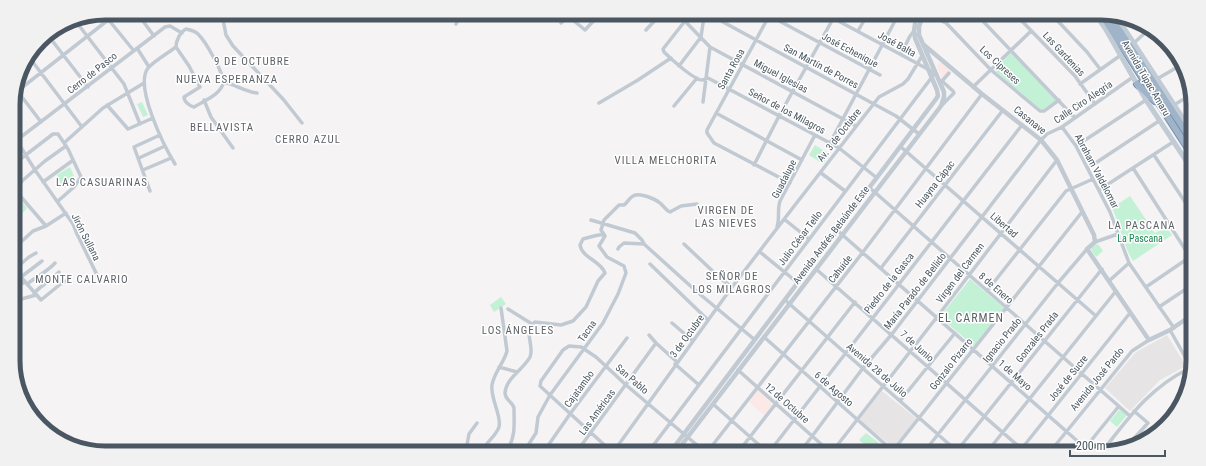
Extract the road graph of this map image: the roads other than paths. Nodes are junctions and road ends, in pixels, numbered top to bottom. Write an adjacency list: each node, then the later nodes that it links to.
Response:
1 (108, 20): 40 (street); 51 (street)
2 (142, 20): 39 (street)
3 (223, 20): 118 (street)
4 (459, 20): 30 (street)
5 (565, 20): 31 (street)
6 (574, 20): 7 (street)
7 (594, 20)
8 (655, 20): 33 (street)
9 (703, 20): 41 (street)
10 (719, 20): 43 (street, San Martín de Porres)
11 (768, 20): 43 (street, Santa Rosa)
12 (778, 20): 44 (street, José Echenique)
13 (831, 20): 44 (street)
14 (838, 20): 34 (street, José Balta)
15 (864, 20): 34 (street)
16 (895, 20): 48 (street)
17 (916, 20): 35 (street, Avenida Andrés Belaúnde Este)
18 (921, 20): 47 (street, Avenida Andrés Belaúnde Este)
19 (940, 20): 28 (street, Los Cipreses)
20 (948, 20): 28 (street)
21 (982, 20): 52 (street)
22 (1021, 20): 36 (street, Las Gardenias)
23 (1057, 20): 67 (street)
24 (1099, 20): 55 (main road, Avenida Túpac Amaru)
25 (1106, 20): 106 (highway, Avenida Túpac Amaru)
26 (685, 21): 41 (street, Miguel Iglesias); 57 (street)
27 (1113, 21): 124 (highway, Avenida Túpac Amaru)
28 (946, 23): 69 (street, Los Cipreses)
29 (1119, 23): 45 (main road, Avenida Túpac Amaru)
30 (456, 24)
31 (561, 24)
32 (78, 25): 40 (street)
33 (646, 30)
34 (858, 31): 48 (street, José Balta)
35 (914, 31): 46 (street, Avenida Andrés Belaúnde Este); 53 (street)
36 (1032, 31): 52 (street); 81 (street, Las Gardenias)
37 (182, 33): 39 (street, Cerro de Pasco); 49 (street); 78 (street)
38 (1145, 33): 45 (street)
39 (154, 36): 51 (street, Cerro de Pasco)
40 (87, 37): 54 (street); 65 (street)
41 (701, 37): 50 (street, Miguel Iglesias); 61 (street)
42 (51, 39): 54 (street)
43 (756, 41): 60 (street, Santa Rosa); 63 (street, San Martín de Porres)
44 (820, 42): 63 (street); 66 (street, José Echenique)
45 (1134, 43): 77 (main road, Avenida Túpac Amaru)
46 (917, 44): 47 (street); 56 (street, Avenida Andrés Belaúnde Este)
47 (923, 44): 73 (street, Avenida Andrés Belaúnde Este); 85 (street, Casanave)
48 (882, 45): 53 (street, José Balta); 66 (street)
49 (176, 47): 62 (street); 94 (street)
50 (710, 47): 60 (street, Miguel Iglesias); 76 (street)
51 (135, 50): 62 (street); 65 (street, Cerro de Pasco)
52 (1011, 51): 69 (street); 95 (street)
53 (901, 54): 59 (street, José Balta)
54 (64, 55): 70 (street); 84 (street)
55 (1121, 55): 67 (street); 74 (main road, Avenida Túpac Amaru)
56 (922, 56): 59 (street, Av. 3 de Octubre); 68 (street, Avenida Andrés Belaúnde Este)
57 (670, 58): 61 (street); 98 (street)
58 (32, 61): 70 (street)
59 (916, 64): 68 (street, José Balta); 100 (street, Av. 3 de Octubre)
60 (743, 65): 86 (street, Santa Rosa); 88 (street, Miguel Iglesias)
61 (679, 66): 75 (street)
62 (149, 67): 80 (street)
63 (806, 67): 88 (street); 90 (street, San Martín de Porres)
64 (1177, 67): 77 (street)
65 (113, 68): 84 (street, Cerro de Pasco); 87 (street)
66 (869, 69): 72 (street, José Echenique); 90 (street)
67 (1100, 69): 81 (street)
68 (929, 70): 73 (street, Avenida Andrés Belaúnde Este)
69 (991, 70): 85 (street); 95 (street, Los Cipreses)
70 (41, 73): 83 (street); 99 (street)
71 (949, 73): 79 (street)
72 (880, 75)
73 (933, 75): 79 (street, Avenida Andrés Belaúnde Este); 113 (street, Julio César Tello); 123 (street, Avenida Andrés Belaúnde Este)
74 (1133, 77): 82 (main road, Avenida Túpac Amaru); 101 (street, Calle Ciro Alegría)
75 (698, 78): 76 (street, Señor de los Milagros); 104 (street)
76 (706, 79): 86 (street, Señor de los Milagros); 97 (street)
77 (1158, 79): 103 (main road, Avenida Túpac Amaru)
78 (223, 80): 89 (street); 94 (street)
79 (941, 82): 105 (street, Avenida Andrés Belaúnde Este); 105 (street)
80 (144, 83): 87 (street); 110 (street)
81 (1080, 84): 101 (street, Las Gardenias)
82 (1137, 84): 96 (main road, Avenida Túpac Amaru); 106 (highway)
83 (22, 86)
84 (88, 86): 99 (street, Cerro de Pasco)
85 (973, 87): 91 (street, Casanave)
86 (730, 89): 108 (street, Santa Rosa); 109 (street, Señor de los Milagros)
87 (128, 91): 102 (street); 117 (street)
88 (793, 92): 109 (street); 112 (street, Miguel Iglesias)
89 (257, 93)
90 (856, 94): 100 (street, San Martín de Porres); 112 (street)
91 (982, 94): 107 (street, Casanave); 154 (street, Cahuide)
92 (21, 97): 115 (street)
93 (1185, 98): 103 (street)
94 (204, 100): 139 (street)
95 (1059, 100): 111 (street)
96 (1146, 100): 114 (main road, Avenida Túpac Amaru); 136 (street)
97 (703, 102)
98 (599, 103)
99 (66, 104): 115 (street, Cerro de Pasco); 121 (street)
100 (874, 104): 113 (street, San Martín de Porres); 120 (street, Av. 3 de Octubre)
101 (1095, 104): 111 (street, Calle Ciro Alegría)
102 (107, 105): 117 (street); 121 (street)
103 (1174, 105): 116 (main road, Avenida Túpac Amaru)
104 (674, 106)
105 (941, 106): 126 (street, Avenida Andrés Belaúnde Este)
106 (1162, 108): 134 (highway, Avenida Túpac Amaru)
107 (1003, 110): 119 (street, Casanave); 165 (street, Huayna Cápac)
108 (716, 113): 129 (street); 152 (street, Santa Rosa)
109 (779, 116): 127 (street, Señor de los Milagros); 129 (street)
110 (153, 118): 117 (street); 125 (street)
111 (1075, 118): 122 (street, Calle Ciro Alegría)
112 (843, 119): 120 (street, Miguel Iglesias); 132 (street)
113 (899, 119): 123 (street, San Martín de Porres); 153 (street, Julio César Tello)
114 (1159, 121): 131 (main road, Avenida Túpac Amaru); 155 (street)
115 (41, 122): 128 (street, Cerro de Pasco)
116 (1186, 123)
117 (140, 124)
118 (302, 124)
119 (1022, 125): 130 (street, Casanave); 173 (street, Piedro de la Gasca)
120 (856, 126): 140 (street, Av. 3 de Octubre)
121 (82, 127): 133 (street)
122 (1062, 127): 130 (street, Calle Ciro Alegría); 136 (street, Abraham Valdelomar)
123 (914, 130): 126 (street, San Martín de Porres); 137 (street, Avenida Andrés Belaúnde Este)
124 (1186, 132)
125 (159, 133): 135 (street); 144 (street)
126 (919, 134): 141 (street, Avenida Andrés Belaúnde Este)
127 (815, 135): 132 (street, Señor de los Milagros); 147 (street, Guadalupe)
128 (20, 139)
129 (767, 140): 147 (street); 152 (street)
130 (1041, 140): 148 (street, Casanave); 180 (street, María Parado de Bellido)
131 (1173, 142): 143 (street); 150 (main road, Avenida Túpac Amaru)
132 (830, 143): 140 (street, Señor de los Milagros)
133 (65, 144): 142 (street); 149 (street); 157 (street)
134 (1186, 145)
135 (165, 146): 144 (street); 145 (street)
136 (1076, 146): 155 (street, Abraham Valdelomar)
137 (901, 147): 141 (street, Libertad); 160 (street, Avenida Andrés Belaúnde Este)
138 (20, 148): 142 (street, Jirón Sullana)
139 (234, 148)
140 (839, 148): 153 (street, Señor de los Milagros); 159 (street, Av. 3 de Octubre)
141 (906, 151): 154 (street, Libertad); 171 (street, Avenida Andrés Belaúnde Este)
142 (25, 155): 146 (street); 157 (street, Jirón Sullana)
143 (1154, 155): 156 (street); 176 (street)
144 (139, 158): 158 (street)
145 (171, 158): 151 (street); 158 (street)
146 (20, 159)
147 (802, 160): 163 (street, Guadalupe)
148 (1057, 160): 167 (street, Casanave); 188 (street, Virgen del Carmen)
149 (72, 161): 162 (street); 174 (street)
150 (1186, 161)
151 (175, 164)
152 (754, 165): 163 (street)
153 (863, 167): 160 (street, Señor de los Milagros); 170 (street, Julio César Tello)
154 (926, 168): 165 (street, Libertad); 177 (street, Cahuide)
155 (1088, 168): 161 (street, Abraham Valdelomar)
156 (1133, 168): 168 (street); 201 (street)
157 (34, 170): 162 (street, Jirón Sullana); 164 (street)
158 (144, 170): 169 (street)
159 (821, 172): 170 (street); 181 (street, Av. 3 de Octubre)
160 (877, 178): 166 (street, Avenida Andrés Belaúnde Este)
161 (1093, 179): 167 (street); 168 (street, Abraham Valdelomar)
162 (43, 182): 174 (street, Jirón Sullana)
163 (790, 183): 187 (street, Guadalupe)
164 (20, 184)
165 (945, 185): 173 (street, Libertad); 185 (street, Huayna Cápac)
166 (870, 188): 171 (street, 8 de Enero); 186 (street, Avenida Andrés Belaúnde Este)
167 (1070, 188): 178 (street, Casanave); 200 (street)
168 (1099, 190): 190 (street, Abraham Valdelomar)
169 (150, 191)
170 (845, 191): 192 (street, Julio César Tello)
171 (875, 192): 177 (street, 8 de Enero); 191 (street, Avenida Andrés Belaúnde Este)
172 (20, 196): 184 (street)
173 (962, 201): 180 (street, Libertad); 194 (street, Piedro de la Gasca)
174 (58, 202): 179 (street, Jirón Sullana)
175 (697, 204): 183 (street)
176 (1186, 205)
177 (895, 210): 185 (street, 8 de Enero); 203 (street, Cahuide)
178 (1082, 212): 195 (street, Casanave); 212 (street, Gonzalo Pizarro)
179 (66, 213): 184 (street); 221 (street, Jirón Sullana)
180 (982, 217): 188 (street, Libertad); 205 (street, María Parado de Bellido)
181 (784, 219): 187 (street, Av. 3 de Octubre); 192 (street)
182 (591, 220): 183 (street)
183 (602, 224): 189 (street, Tacna); 196 (street)
184 (46, 226): 193 (street)
185 (914, 226): 194 (street, 8 de Enero); 213 (street, Huayna Cápac)
186 (838, 231): 191 (street, 1 de Mayo); 224 (street, Avenida Andrés Belaúnde Este)
187 (775, 232): 202 (street, 3 de Octubre)
188 (1000, 233): 200 (street, Libertad); 218 (street, Virgen del Carmen)
189 (604, 234): 254 (street); 269 (street, Tacna)
190 (1118, 234): 195 (street, Ignacio Prado); 209 (street, Abraham Valdelomar)
191 (842, 235): 203 (street, 1 de Mayo); 215 (street, Avenida Andrés Belaúnde Este)
192 (809, 239): 217 (street, Julio César Tello)
193 (20, 241)
194 (931, 242): 205 (street, 8 de Enero); 226 (street, Piedro de la Gasca)
195 (1095, 242): 199 (street, Ignacio Prado)
196 (644, 244): 198 (street); 243 (street)
197 (684, 244): 229 (street)
198 (618, 249)
199 (1087, 249): 214 (street); 225 (street, Ignacio Prado)
200 (1020, 250): 212 (street, Libertad); 232 (street)
201 (1186, 251)
202 (760, 252): 217 (street); 229 (street, 3 de Octubre)
203 (863, 252): 213 (street, 1 de Mayo); 228 (street, Cahuide)
204 (36, 253): 210 (street)
205 (950, 259): 218 (street, 8 de Enero); 238 (street, María Parado de Bellido)
206 (1186, 260): 230 (street)
207 (42, 261): 219 (street)
208 (55, 263): 223 (street)
209 (1129, 263): 222 (street); 230 (street, Abraham Valdelomar)
210 (20, 264)
211 (650, 264): 250 (street)
212 (1038, 266): 225 (street, Libertad); 244 (street, Gonzalo Pizarro)
213 (881, 268): 226 (street, 1 de Mayo)
214 (1102, 268): 222 (street); 237 (street, Gonzales Prada)
215 (816, 269): 228 (street, 7 de Junio); 240 (street, Avenida Andrés Belaúnde Este)
216 (59, 272): 234 (street)
217 (785, 272): 224 (street); 256 (street, Julio César Tello)
218 (969, 275): 232 (street, 8 de Enero); 248 (street, Virgen del Carmen)
219 (21, 277): 223 (street)
220 (67, 281): 234 (street)
221 (100, 281)
222 (1110, 281): 233 (street)
223 (26, 283): 227 (street); 234 (street)
224 (798, 283): 236 (street, Avenida Andrés Belaúnde Este)
225 (1058, 283): 237 (street, Libertad); 255 (street, Ignacio Prado)
226 (899, 284): 238 (street, 1 de Mayo); 249 (street, Piedro de la Gasca)
227 (20, 286)
228 (837, 286): 239 (street, 7 de Junio); 251 (street, Cahuide)
229 (732, 287): 243 (street, 3 de Octubre)
230 (1146, 287): 241 (street, Abraham Valdelomar)
231 (1186, 290): 241 (street)
232 (988, 291): 244 (street, 8 de Enero)
233 (1116, 291): 246 (street); 247 (street)
234 (35, 294): 235 (street)
235 (20, 298)
236 (785, 300): 240 (street, Avenida 28 de Julio); 264 (street, Avenida Andrés Belaúnde Este)
237 (1077, 300): 247 (street, Libertad); 265 (street, Gonzales Prada)
238 (918, 301): 248 (street, 1 de Mayo); 259 (street, María Parado de Bellido)
239 (855, 302): 249 (street, 7 de Junio); 262 (street)
240 (790, 304): 251 (street, Avenida 28 de Julio); 261 (street, Avenida Andrés Belaúnde Este)
241 (1159, 307): 257 (street, Abraham Valdelomar)
242 (501, 308): 279 (street)
243 (716, 308): 250 (street, 3 de Octubre); 256 (street)
244 (1006, 308): 255 (street, 8 de Enero); 270 (street, Gonzalo Pizarro)
245 (508, 309): 254 (street)
246 (1130, 313): 266 (street); 286 (street, José de Sucre)
247 (1096, 316): 274 (street)
248 (937, 317): 258 (street, 1 de Mayo); 271 (street, Virgen del Carmen)
249 (873, 318): 259 (street, 7 de Junio); 272 (street, Piedro de la Gasca)
250 (708, 320): 267 (street, 3 de Octubre)
251 (809, 320): 262 (street, Avenida 28 de Julio); 273 (street, Cahuide)
252 (1186, 320): 257 (street, Avenida José Pardo)
253 (672, 323): 267 (street)
254 (532, 324): 285 (street)
255 (1026, 324): 265 (street, 8 de Enero); 278 (street, Ignacio Prado)
256 (741, 328): 264 (street); 290 (street, Julio César Tello)
257 (1172, 329): 266 (street, Avenida José Pardo); 275 (street, Abraham Valdelomar)
258 (955, 333): 270 (street, 1 de Mayo); 280 (street)
259 (892, 334): 271 (street, 7 de Junio); 281 (street, María Parado de Bellido)
260 (649, 335): 268 (street)
261 (764, 337): 273 (street, 6 de Agosto); 282 (street, Avenida Andrés Belaúnde Este)
262 (828, 337): 272 (street, Avenida 28 de Julio); 283 (street)
263 (627, 338): 277 (street, Cajatambo)
264 (755, 340): 282 (street, Avenida Andrés Belaúnde Este)
265 (1044, 340): 274 (street, 8 de Enero); 288 (street, Gonzales Prada)
266 (1149, 340): 294 (street, Avenida José Pardo)
267 (693, 341): 276 (street, 3 de Octubre)
268 (656, 343): 276 (street); 289 (street, Las Américas)
269 (585, 348): 277 (street, San Pablo); 295 (street, Tacna); 295 (street)
270 (973, 349): 278 (street, 1 de Mayo); 287 (street, Gonzalo Pizarro)
271 (910, 351): 280 (street, 7 de Junio); 292 (street, Virgen del Carmen)
272 (846, 353): 281 (street, Avenida 28 de Julio); 291 (street, Piedro de la Gasca)
273 (783, 354): 283 (street, 6 de Agosto); 293 (street, Cahuide)
274 (1063, 357): 286 (street, 8 de Enero); 296 (street)
275 (1186, 358)
276 (676, 363): 290 (street); 299 (street, 3 de Octubre)
277 (605, 366): 289 (street, San Pablo); 305 (street, Cajatambo)
278 (992, 366): 288 (street, 1 de Mayo); 297 (street, Ignacio Prado)
279 (499, 367): 285 (street); 324 (street)
280 (928, 367): 287 (street, 7 de Junio); 298 (street)
281 (863, 368): 292 (street, Avenida 28 de Julio); 300 (street, María Parado de Bellido)
282 (736, 369): 293 (street, 12 de Octubre); 301 (street, Avenida Andrés Belaúnde Este); 319 (street, Avenida Andrés Belaúnde Este)
283 (802, 371): 291 (street, 6 de Agosto); 302 (street)
284 (1185, 371): 304 (street)
285 (517, 372): 325 (street)
286 (1082, 373): 294 (street, 8 de Enero); 307 (street, José de Sucre)
287 (947, 383): 297 (street, 7 de Junio); 309 (street, Gonzalo Pizarro)
288 (1011, 383): 296 (street, 1 de Mayo); 306 (street, Gonzales Prada)
289 (626, 385): 299 (street, San Pablo); 315 (street, Las Américas)
290 (698, 385): 313 (street, Julio César Tello)
291 (820, 386): 300 (street, 6 de Agosto); 312 (street, Piedro de la Gasca)
292 (883, 386): 298 (street, Avenida 28 de Julio); 310 (street, Virgen del Carmen)
293 (757, 387): 302 (street, 12 de Octubre); 311 (street, Cahuide)
294 (1100, 389): 303 (street, 8 de Enero); 316 (street, Avenida José Pardo)
295 (550, 396): 305 (street); 326 (street, Tacna)
296 (1030, 399): 307 (street, 1 de Mayo); 317 (street)
297 (966, 400): 306 (street, 7 de Junio); 318 (street, Ignacio Prado)
298 (900, 401): 309 (street, Avenida 28 de Julio)
299 (648, 403): 313 (street, San Pablo); 330 (street, 3 de Octubre)
300 (838, 403): 310 (street, 6 de Agosto); 320 (street, María Parado de Bellido)
301 (713, 404): 311 (street); 319 (street, Avenida Andrés Belaúnde Este)
302 (776, 404): 312 (street, 12 de Octubre); 321 (street)
303 (1119, 406): 308 (street, 8 de Enero); 352 (street)
304 (1134, 411): 308 (street); 322 (street)
305 (570, 414): 315 (street); 327 (street, Cajatambo)
306 (984, 416): 317 (street, 7 de Junio); 346 (street, Gonzales Prada)
307 (1048, 416): 316 (street, 1 de Mayo); 349 (street, José de Sucre)
308 (1130, 416): 353 (street)
309 (919, 418): 318 (street, Avenida 28 de Julio); 343 (street, Gonzalo Pizarro)
310 (857, 419): 341 (street, Virgen del Carmen); 342 (street, 6 de Agosto)
311 (731, 420): 321 (street); 335 (street, Cahuide)
312 (794, 420): 320 (street, 12 de Octubre); 338 (street, Piedro de la Gasca)
313 (671, 422): 319 (street, San Pablo); 331 (street, Julio César Tello)
314 (478, 423): 323 (street)
315 (591, 432): 328 (street, Las Américas); 329 (street)
316 (1067, 432): 350 (street, Avenida José Pardo); 351 (street, 1 de Mayo)
317 (1003, 433): 347 (street); 348 (street, 7 de Junio)
318 (938, 434): 344 (street, Ignacio Prado); 345 (street, Avenida 28 de Julio)
319 (686, 435): 332 (street, Avenida Andrés Belaúnde Este); 333 (street, Avenida Andrés Belaúnde Este); 334 (street, San Pablo)
320 (813, 436): 339 (street, María Parado de Bellido); 340 (street, 12 de Octubre)
321 (750, 437): 336 (street); 337 (street)
322 (1134, 439)
323 (467, 446)
324 (486, 446)
325 (509, 446)
326 (528, 446)
327 (548, 446)
328 (581, 446)
329 (607, 446)
330 (615, 446)
331 (653, 446)
332 (676, 446)
333 (680, 446)
334 (698, 446)
335 (712, 446)
336 (743, 446)
337 (760, 446)
338 (774, 446)
339 (805, 446)
340 (824, 446)
341 (836, 446)
342 (887, 446)
343 (897, 446)
344 (929, 446)
345 (951, 446)
346 (962, 446)
347 (992, 446)
348 (1015, 446)
349 (1024, 446)
350 (1055, 446)
351 (1083, 446)
352 (1087, 446)
353 (1107, 446)

